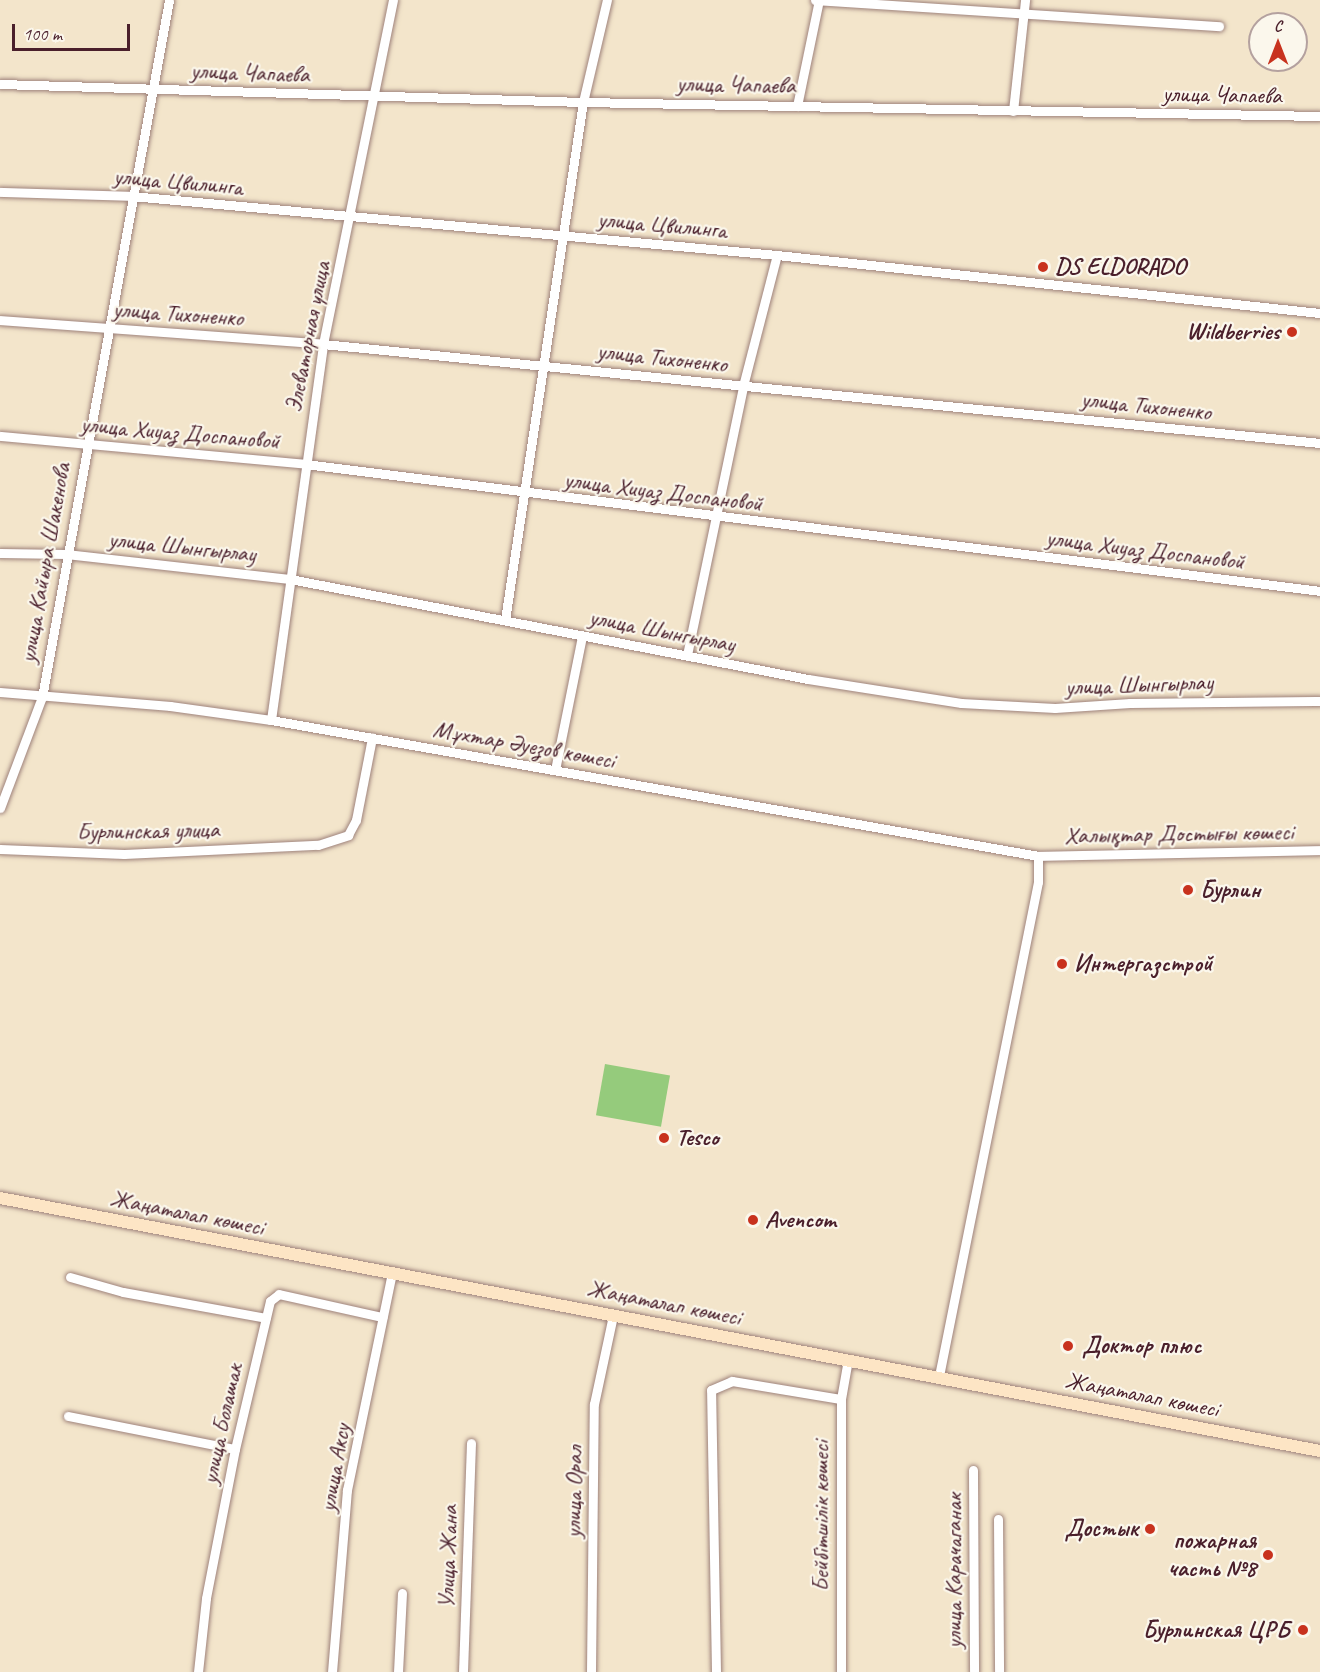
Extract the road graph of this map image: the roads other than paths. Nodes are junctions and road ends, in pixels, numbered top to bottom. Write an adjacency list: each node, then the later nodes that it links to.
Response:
1 (169, 0): 9 (street, улица Кайыра Шакенова)
2 (393, 0): 10 (street, Элеваторная улица)
3 (608, 0): 11 (street)
4 (818, 0): 6 (street); 12 (street)
5 (1025, 0): 6 (street)
6 (1023, 10): 7 (street); 13 (street)
7 (1219, 26)
8 (0, 84): 9 (street, улица Чапаева)
9 (152, 89): 10 (street, улица Чапаева); 16 (street, улица Кайыра Шакенова)
10 (376, 96): 11 (street, улица Чапаева); 17 (street, Элеваторная улица)
11 (583, 102): 12 (street, улица Чапаева); 18 (street)
12 (797, 106): 13 (street, улица Чапаева)
13 (1012, 111): 14 (street, улица Чапаева)
14 (1320, 116)
15 (0, 192): 16 (street, улица Цвилинга)
16 (131, 196): 17 (street, улица Цвилинга); 22 (street, улица Кайыра Шакенова)
17 (352, 216): 18 (street, улица Цвилинга); 23 (street, Элеваторная улица)
18 (562, 236): 19 (street, улица Цвилинга); 24 (street)
19 (777, 255): 20 (street, улица Цвилинга); 25 (street)
20 (1320, 313)
21 (0, 320): 22 (street, улица Тихоненко)
22 (106, 328): 23 (street, улица Тихоненко); 27 (street, улица Кайыра Шакенова)
23 (323, 344): 24 (street, улица Тихоненко); 29 (street, Элеваторная улица)
24 (544, 366): 25 (street, улица Тихоненко); 30 (street)
25 (743, 386): 28 (street, улица Тихоненко); 31 (street)
26 (0, 436): 27 (street, улица Хиуаз Доспановой)
27 (86, 443): 29 (street, улица Хиуаз Доспановой); 33 (street, улица Кайыра Шакенова)
28 (1320, 443)
29 (305, 464): 30 (street, улица Хиуаз Доспановой); 34 (street, Элеваторная улица)
30 (525, 494): 31 (street, улица Хиуаз Доспановой); 36 (street)
31 (717, 518): 35 (street, улица Хиуаз Доспановой); 38 (street)
32 (0, 553): 33 (street, улица Шынгырлау)
33 (66, 554): 34 (street, улица Шынгырлау); 40 (street, улица Кайыра Шакенова)
34 (290, 579): 36 (street, улица Шынгырлау); 42 (street, Элеваторная улица)
35 (1320, 591)
36 (505, 620): 37 (street, улица Шынгырлау)
37 (582, 636): 38 (street, улица Шынгырлау); 44 (street)
38 (687, 655): 41 (street, улица Шынгырлау)
39 (0, 692): 40 (street, Мұхтар Әуезов көшесі)
40 (42, 697): 42 (street, Мұхтар Әуезов көшесі); 45 (street, улица Кайыра Шакенова)
41 (1320, 701)
42 (270, 720): 43 (street, Мұхтар Әуезов көшесі)
43 (372, 738): 44 (street, Мұхтар Әуезов көшесі); 46 (street, Бурлинская улица)
44 (555, 770): 48 (street, Мұхтар Әуезов көшесі)
45 (0, 808)
46 (0, 849)
47 (1320, 850): 48 (street, Халықтар Достығы көшесі)
48 (1038, 856): 56 (street)
49 (0, 1198): 50 (main road, Жаңаталап көшесі)
50 (392, 1273): 52 (main road, Жаңаталап көшесі); 53 (street, улица Аксу)
51 (70, 1277): 54 (street)
52 (613, 1315): 55 (main road, Жаңаталап көшесі); 69 (street, улица Орал)
53 (382, 1317): 54 (street, улица Болашак); 66 (street, улица Аксу)
54 (266, 1318): 60 (street, улица Болашак)
55 (848, 1361): 56 (main road, Жаңаталап көшесі); 57 (street, Бейбітшілік көшесі)
56 (939, 1376): 61 (main road, Жаңаталап көшесі)
57 (841, 1399): 70 (street); 71 (street, Бейбітшілік көшесі)
58 (68, 1416): 60 (street)
59 (471, 1443): 68 (street, Улица Жана)
60 (235, 1449): 65 (street, улица Болашак)
61 (1320, 1451)
62 (973, 1470): 72 (street, улица Карачаганак)
63 (998, 1519): 73 (street)
64 (402, 1593): 67 (street)
65 (198, 1672)
66 (332, 1672)
67 (398, 1672)
68 (463, 1672)
69 (591, 1672)
70 (716, 1672)
71 (841, 1672)
72 (974, 1672)
73 (999, 1672)

